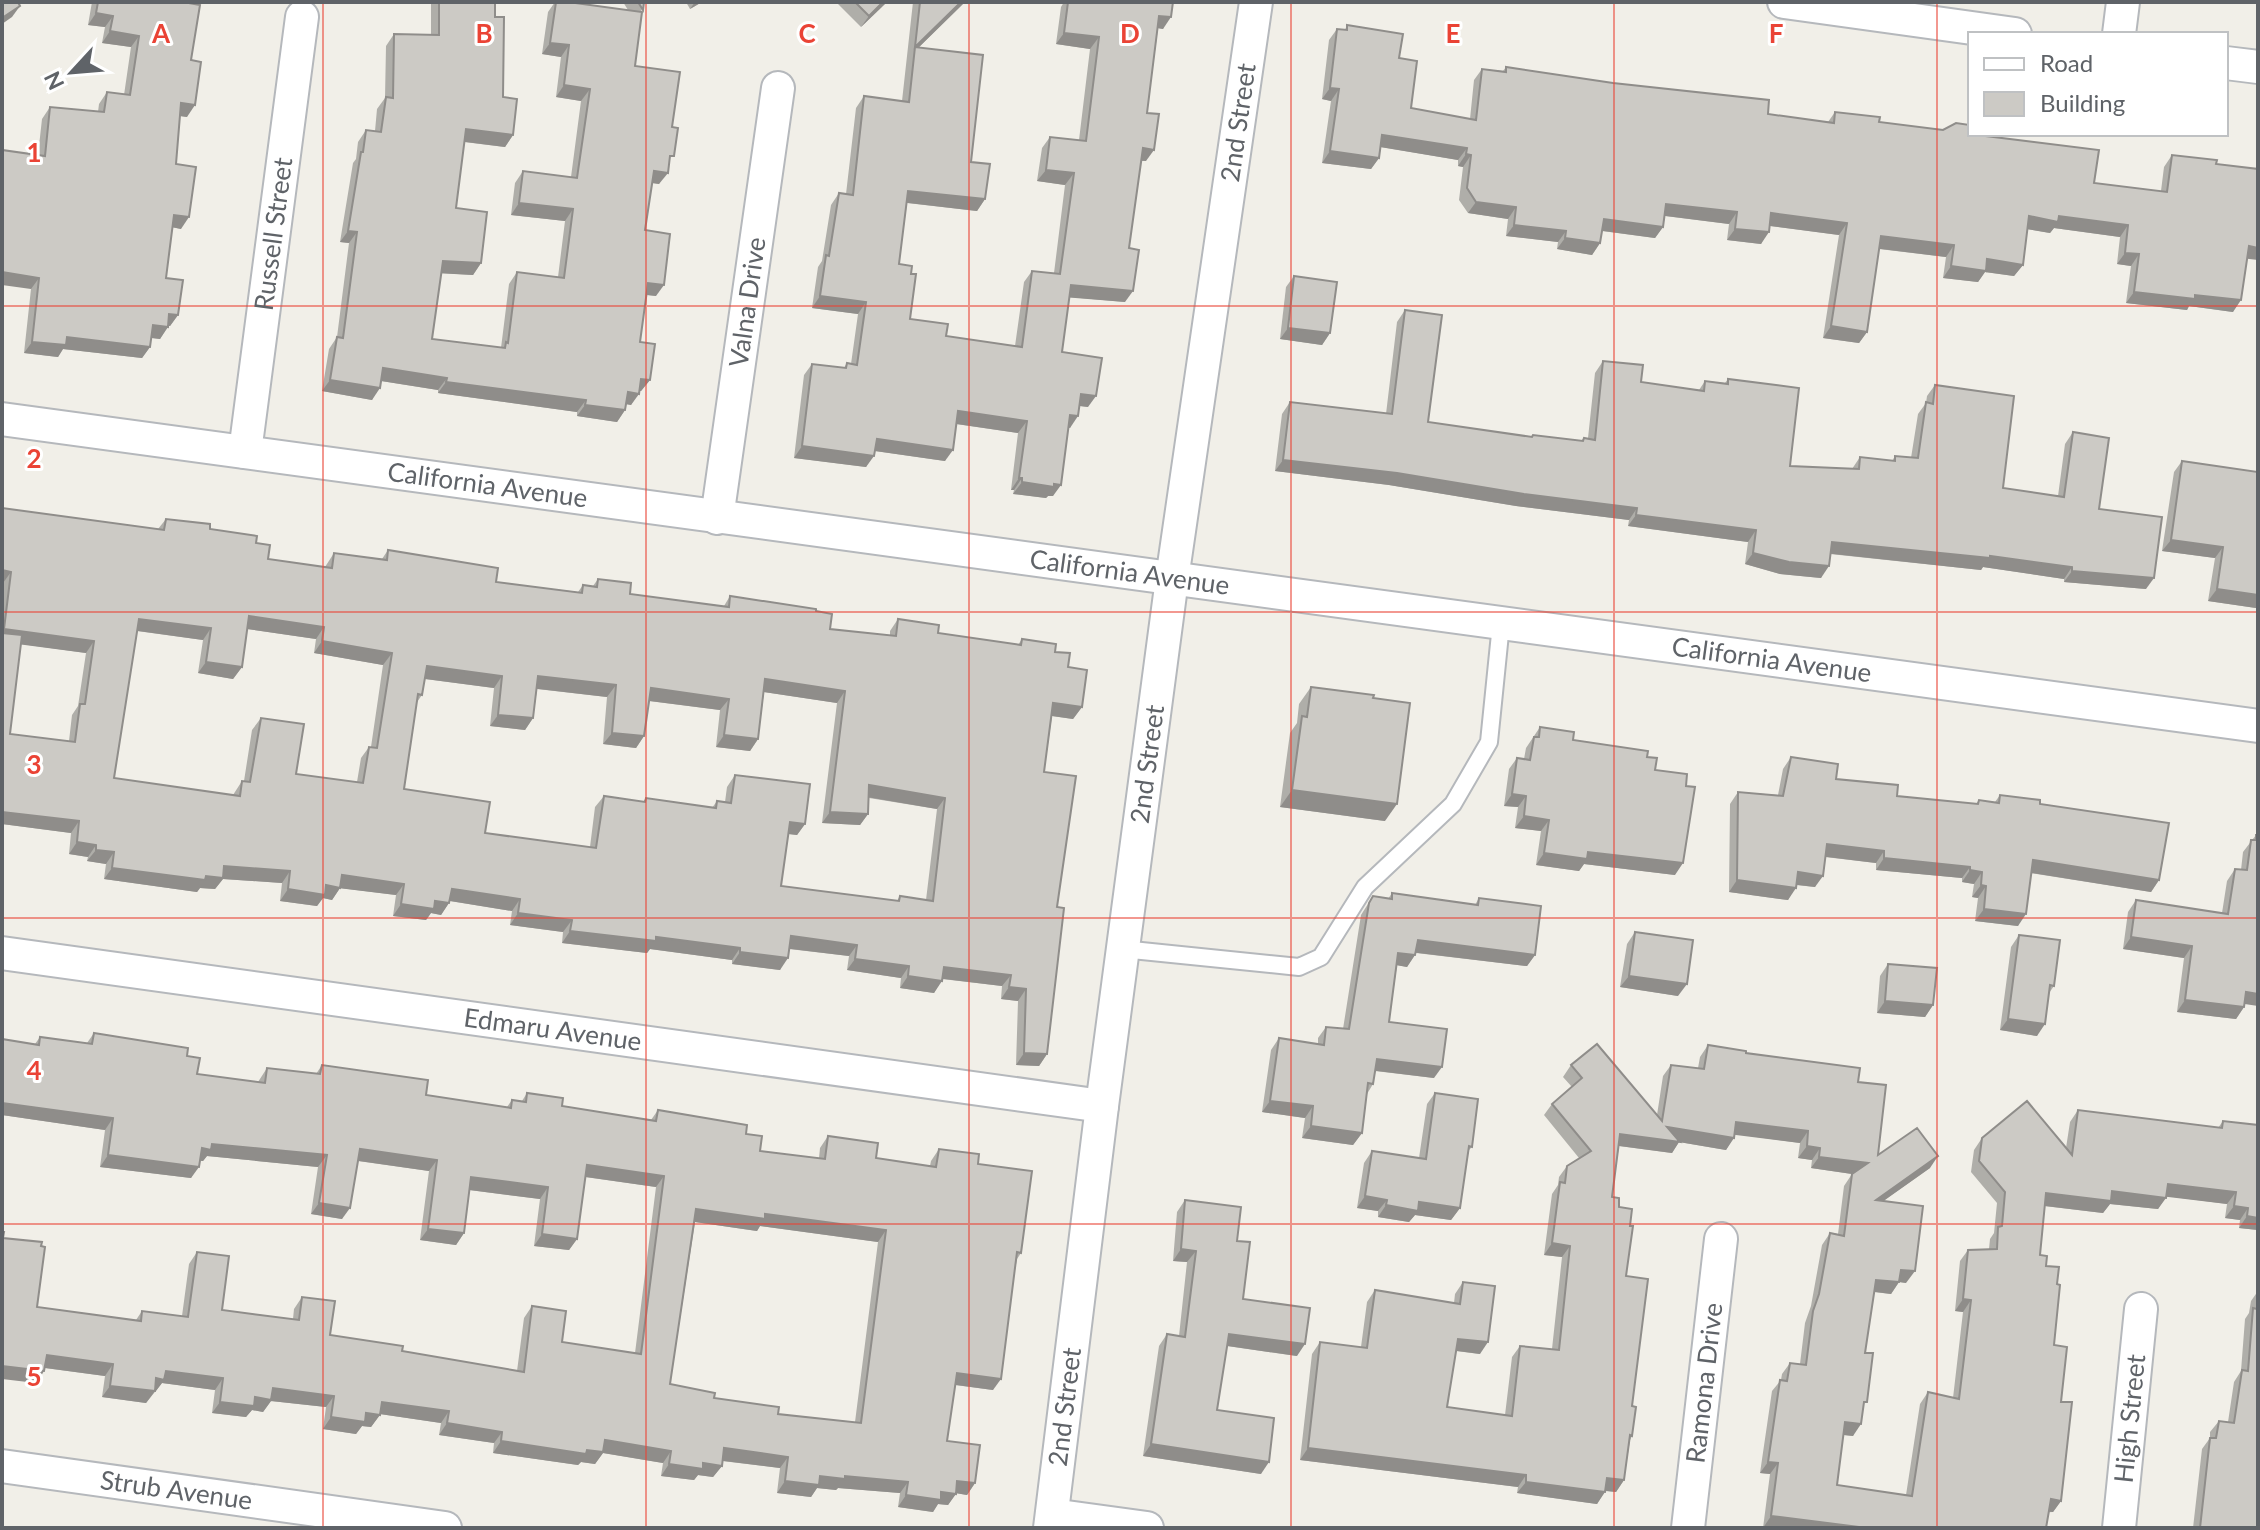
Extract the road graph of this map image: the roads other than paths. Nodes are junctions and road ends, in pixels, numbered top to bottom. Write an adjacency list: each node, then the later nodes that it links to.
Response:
1 (1256, 2): 13 (street, 2nd Street)
2 (1784, 2): 5 (street)
3 (2123, 2): 6 (street)
4 (302, 17): 11 (street, Russell Street)
5 (2001, 32)
6 (2119, 32)
7 (2228, 63): 8 (street)
8 (2258, 67)
9 (778, 88): 12 (street, Valna Drive)
10 (2, 419): 11 (street, California Avenue)
11 (245, 452): 12 (street, California Avenue)
12 (717, 518): 13 (street, California Avenue)
13 (1172, 579): 14 (street, California Avenue); 16 (street, 2nd Street)
14 (1501, 624): 15 (street, California Avenue); 16 (lane)
15 (2258, 726)
16 (1122, 949): 18 (street, 2nd Street)
17 (2, 953): 18 (street, Edmaru Avenue)
18 (1102, 1106): 22 (street, 2nd Street)
19 (1721, 1239): 25 (street, Ramona Drive)
20 (2141, 1309): 26 (street, High Street)
21 (2, 1466): 23 (street, Strub Avenue)
22 (1051, 1522): 24 (street)
23 (445, 1528)
24 (1147, 1528)
25 (1688, 1528)
26 (2119, 1528)

